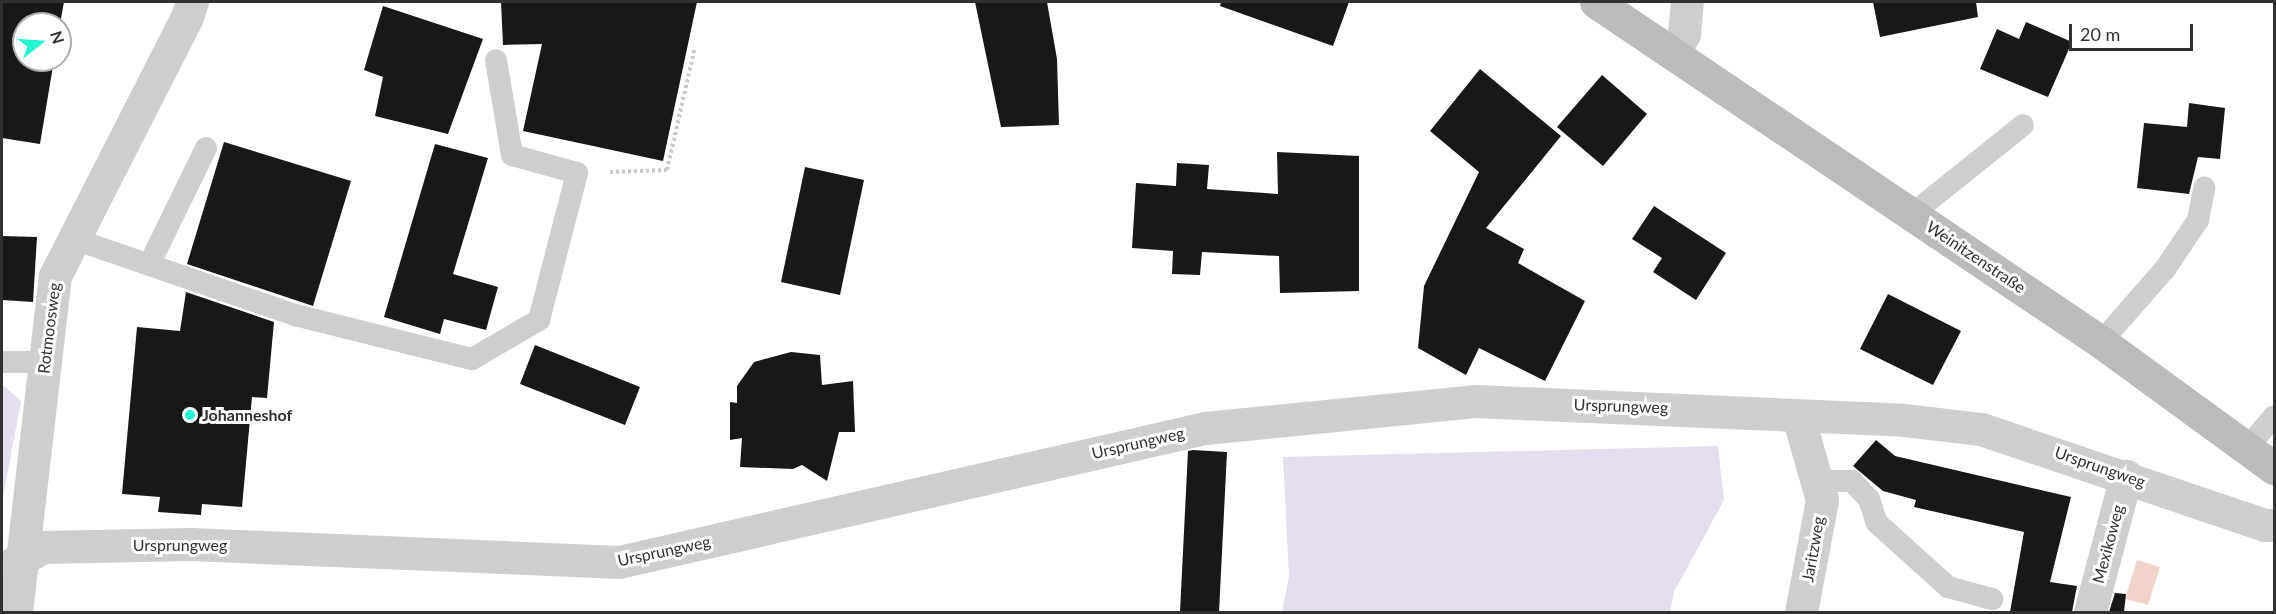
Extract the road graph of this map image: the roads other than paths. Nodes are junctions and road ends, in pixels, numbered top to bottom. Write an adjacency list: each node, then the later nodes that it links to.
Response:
1 (192, 2): 10 (street, Rotmoosweg)
2 (1596, 2): 4 (main road, Weinitzenstraße)
3 (1687, 2): 4 (street)
4 (1674, 52): 9 (main road, Weinitzenstraße)
5 (496, 60): 11 (lane)
6 (2023, 125): 9 (lane)
7 (206, 148): 11 (lane)
8 (2204, 188): 12 (lane)
9 (1912, 214): 12 (main road, Weinitzenstraße)
10 (74, 239): 11 (lane); 14 (street, Rotmoosweg)
11 (149, 265)
12 (2101, 342): 17 (main road, Weinitzenstraße)
13 (2, 362): 14 (lane)
14 (44, 362): 22 (street, Rotmoosweg)
15 (1785, 415): 19 (street, Ursprungweg); 20 (street, Jaritzweg); 22 (street, Ursprungweg)
16 (2274, 416): 17 (lane)
17 (2248, 447): 18 (main road, Weinitzenstraße)
18 (2274, 468)
19 (2126, 476): 21 (street, Ursprungweg); 26 (street, Mexikoweg)
20 (1816, 481): 23 (lane); 25 (street, Jaritzweg)
21 (2274, 525)
22 (11, 563): 24 (street, Rotmoosweg)
23 (1992, 599)
24 (16, 612)
25 (1801, 612)
26 (2090, 612)

